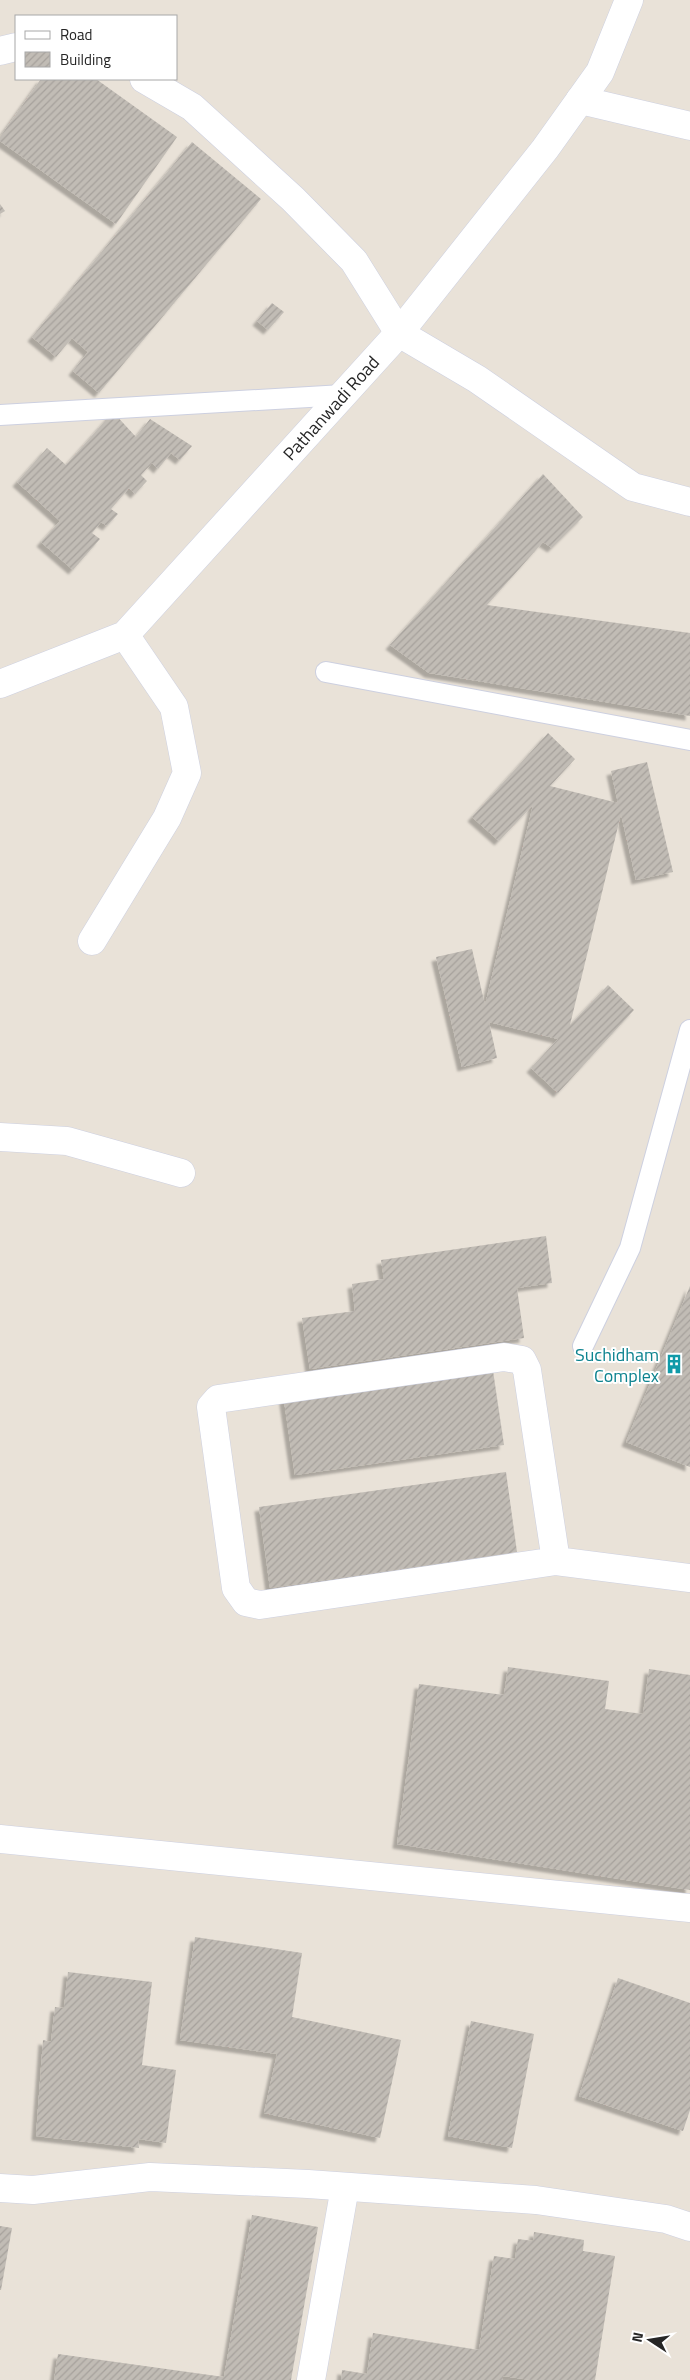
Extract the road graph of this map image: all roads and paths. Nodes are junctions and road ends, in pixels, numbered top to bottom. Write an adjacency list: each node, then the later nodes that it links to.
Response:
1 (629, 0): 5 (street, Pathanwadi Road)
2 (15, 47): 3 (street)
3 (0, 50)
4 (146, 80): 7 (street)
5 (580, 100): 6 (street); 7 (street, Pathanwadi Road)
6 (690, 126)
7 (399, 333): 8 (street, Pathanwadi Road); 10 (street)
8 (343, 395): 9 (lane); 11 (street, Pathanwadi Road)
9 (0, 415)
10 (690, 502)
11 (125, 635): 13 (street, Pathanwadi Road); 15 (street)
12 (326, 672): 14 (lane)
13 (0, 684)
14 (690, 740)
15 (92, 941)
16 (690, 1030): 19 (lane)
17 (0, 1137): 18 (street)
18 (181, 1173)
19 (583, 1346)
20 (556, 1561): 20 (street); 21 (street)
21 (690, 1578)
22 (0, 1839): 23 (street)
23 (690, 1908)
24 (345, 2187): 25 (street); 26 (street); 27 (street)
25 (0, 2188)
26 (690, 2227)
27 (310, 2380)

